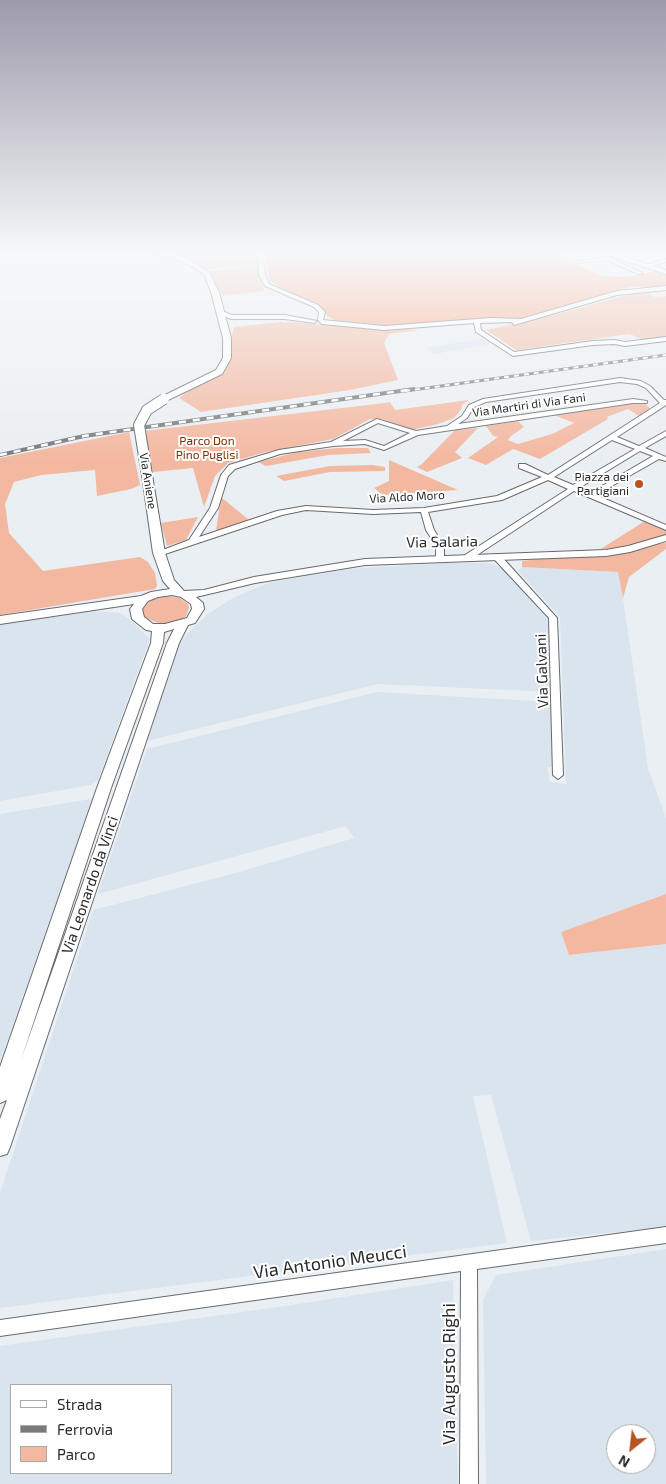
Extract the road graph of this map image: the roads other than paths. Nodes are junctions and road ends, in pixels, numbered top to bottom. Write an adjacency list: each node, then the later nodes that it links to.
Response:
1 (227, 321): 25 (main road, Via Aniene, bridge)
2 (321, 321): 4 (street)
3 (519, 321): 4 (street)
4 (480, 325): 5 (street)
5 (666, 339)
6 (663, 401): 7 (street, Via Aldo Moro); 7 (street); 8 (street)
7 (649, 406): 8 (street, Via Martiri di Via Fani); 11 (street, Via Aldo Moro)
8 (445, 428): 9 (street, Via Martiri di Via Fani)
9 (416, 433): 12 (street, Via Martiri di Via Fani); 12 (street, Via Martiri di Via Fani)
10 (666, 434): 13 (street)
11 (611, 438): 13 (street); 16 (street, Via Aldo Moro)
12 (333, 444): 19 (street, Via Martiri di Via Fani)
13 (640, 449): 14 (street); 17 (street)
14 (662, 458): 18 (street)
15 (522, 466): 16 (street)
16 (548, 477): 17 (street); 20 (street, Via Aldo Moro)
17 (574, 488): 18 (street); 27 (street)
18 (592, 496): 21 (street)
19 (214, 508): 22 (street); 24 (street)
20 (424, 510): 22 (street, Via Aldo Moro); 26 (street)
21 (666, 528)
22 (208, 537): 24 (street, Via Aldo Moro)
23 (666, 538): 28 (main road, Via Salaria)
24 (191, 543): 25 (street, Via Aldo Moro)
25 (159, 552): 29 (main road, Via Aniene)
26 (440, 558): 27 (main road, Via Salaria); 30 (main road, Via Salaria)
27 (468, 558): 28 (main road, Via Salaria)
28 (498, 558): 39 (street, Via Galvani)
29 (165, 574): 31 (main road, Via Aniene); 32 (main road)
30 (219, 590): 31 (main road, Via Salaria); 34 (main road, Via Salaria)
31 (182, 593): 32 (main road, Via Salaria); 34 (main road)
32 (150, 597): 33 (main road, Via Salaria); 35 (main road)
33 (93, 607): 35 (main road, Via Salaria); 36 (main road, Via Salaria)
34 (198, 608): 37 (main road, Via Salaria)
35 (138, 619): 38 (main road, Via Salaria)
36 (0, 620)
37 (182, 625): 38 (main road); 41 (main road, Via Leonardo da Vinci)
38 (158, 628): 40 (main road, Via Leonardo da Vinci)
39 (558, 775)
40 (0, 1094)
41 (0, 1147)
42 (666, 1235): 43 (street, Via Antonio Meucci)
43 (469, 1263): 44 (street, Via Antonio Meucci); 45 (street, Via Augusto Righi)
44 (0, 1328)
45 (470, 1484)

